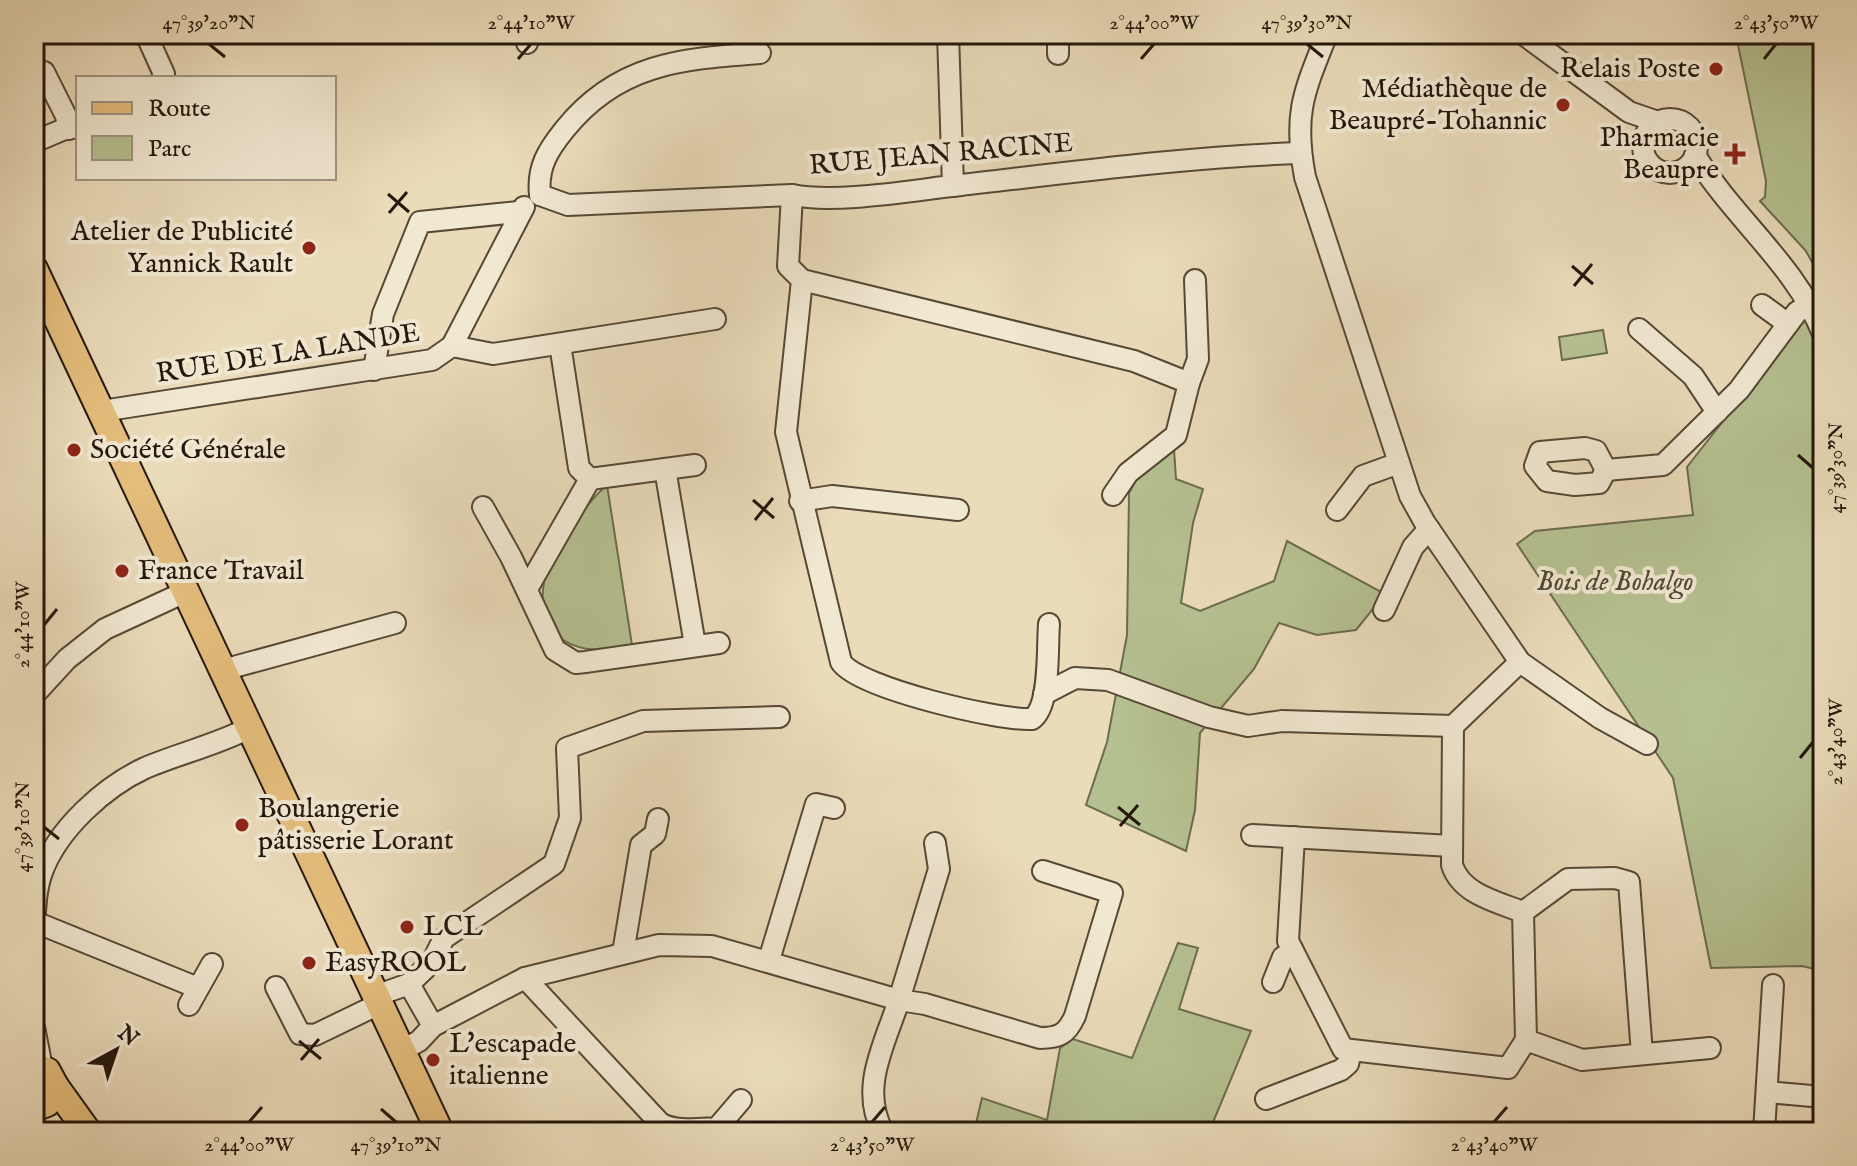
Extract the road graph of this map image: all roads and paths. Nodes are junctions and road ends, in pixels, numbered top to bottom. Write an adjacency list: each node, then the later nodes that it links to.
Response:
1 (146, 34): 7 (street)
2 (948, 34): 16 (street)
3 (1523, 34): 8 (street)
4 (1328, 36): 13 (street)
5 (760, 53): 18 (street)
6 (44, 72): 10 (street)
7 (163, 76)
8 (1629, 112): 9 (street); 11 (street)
9 (1658, 122): 11 (street); 14 (street)
10 (73, 128): 12 (street)
11 (1643, 141): 15 (street)
12 (34, 142)
13 (1300, 153): 16 (street, RUE JEAN RACINE); 36 (street)
14 (1695, 155): 15 (street); 17 (street)
15 (1681, 171): 17 (street)
16 (953, 186): 19 (street, RUE JEAN RACINE)
17 (1718, 192): 24 (street)
18 (540, 195): 19 (street, RUE JEAN RACINE); 20 (street)
19 (792, 195): 22 (street)
20 (518, 212): 31 (street); 32 (street)
21 (34, 270): 34 (main road)
22 (802, 280): 33 (street); 42 (street)
23 (1195, 280): 33 (street)
24 (1810, 304): 27 (street); 29 (street)
25 (1762, 305): 27 (street)
26 (715, 319): 30 (street, RUE DE LA LANDE)
27 (1788, 324): 35 (street)
28 (1639, 329): 35 (street)
29 (1823, 334)
30 (560, 344): 31 (street, RUE DE LA LANDE); 40 (street)
31 (452, 346): 32 (street, RUE DE LA LANDE)
32 (374, 370): 34 (street, RUE DE LA LANDE)
33 (1189, 383): 41 (street)
34 (102, 411): 48 (main road)
35 (1717, 412): 39 (street)
36 (1399, 463): 45 (street); 46 (street)
37 (695, 465): 38 (street)
38 (665, 469): 40 (street); 53 (street)
39 (1606, 470)
40 (590, 479): 47 (street)
41 (1113, 495)
42 (800, 501): 44 (street); 56 (street)
43 (483, 507): 47 (street)
44 (958, 510)
45 (1337, 510)
46 (1429, 529): 49 (street); 54 (street)
47 (527, 589): 53 (street)
48 (185, 592): 55 (main road); 57 (street)
49 (1384, 610)
50 (395, 623): 55 (street)
51 (1049, 624): 56 (street)
52 (719, 643): 53 (street)
53 (695, 645)
54 (1520, 662): 59 (street); 61 (street)
55 (223, 670): 60 (main road)
56 (1044, 694): 59 (street)
57 (34, 695)
58 (779, 717): 78 (street)
59 (1453, 726): 67 (street)
60 (249, 728): 70 (street); 81 (main road)
61 (1647, 744)
62 (834, 808): 74 (street)
63 (658, 819): 73 (street)
64 (1252, 835): 65 (street)
65 (1294, 837): 67 (street); 72 (street)
66 (935, 843): 82 (street)
67 (1452, 846): 69 (street)
68 (1043, 871): 82 (street)
69 (1523, 912): 85 (street); 89 (street)
70 (35, 922): 71 (street); 75 (street)
71 (34, 933)
72 (1293, 951): 77 (street); 88 (street)
73 (623, 953): 74 (street); 76 (street)
74 (769, 960): 82 (street)
75 (212, 964)
76 (525, 978): 83 (street); 95 (street)
77 (1273, 982)
78 (409, 984): 81 (street); 83 (street)
79 (1773, 985): 90 (street)
80 (276, 987): 81 (street)
81 (377, 1000): 87 (main road)
82 (899, 1000): 99 (street)
83 (433, 1026): 87 (street)
84 (34, 1027): 91 (street)
85 (1526, 1040): 88 (street); 89 (street)
86 (1710, 1048): 89 (street)
87 (401, 1051): 98 (main road)
88 (1351, 1052): 93 (street)
89 (1642, 1054)
90 (1767, 1092): 92 (street); 100 (street)
91 (40, 1094): 96 (main road); 97 (main road)
92 (1823, 1097)
93 (1266, 1099)
94 (741, 1100): 95 (street)
95 (723, 1130)
96 (79, 1132)
97 (88, 1132)
98 (440, 1132)
99 (883, 1132)
100 (1764, 1132)

